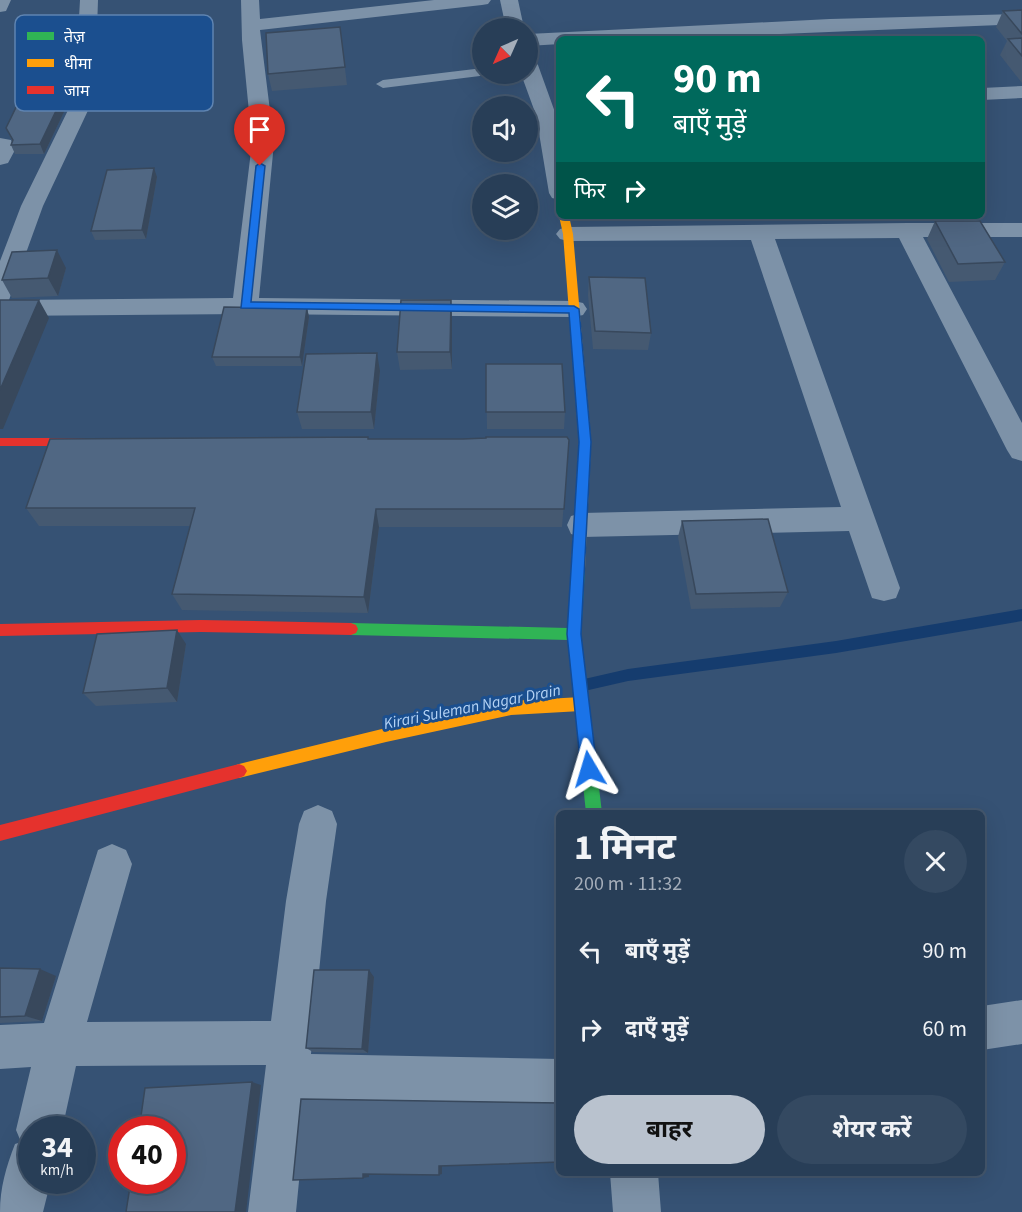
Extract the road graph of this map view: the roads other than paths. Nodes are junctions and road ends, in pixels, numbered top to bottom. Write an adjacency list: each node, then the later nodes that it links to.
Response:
1 (2, 0): 6 (street)
2 (89, 0): 7 (street)
3 (250, 0): 10 (street)
4 (482, 0): 10 (street)
5 (509, 0): 8 (street)
6 (0, 7)
7 (88, 15)
8 (513, 18)
9 (1022, 19): 11 (street)
10 (250, 26): 31 (street)
11 (609, 36)
12 (556, 39): 13 (street)
13 (538, 40)
14 (472, 73): 15 (lane)
15 (383, 84)
16 (537, 84): 20 (street)
17 (1022, 92): 18 (street)
18 (985, 94)
19 (78, 111): 30 (street)
20 (553, 115): 22 (street)
21 (0, 144): 23 (street)
22 (556, 148)
23 (0, 158)
24 (845, 223): 27 (street); 29 (street)
25 (977, 223): 27 (street); 28 (street)
26 (566, 225): 29 (street); 33 (street)
27 (907, 230): 36 (street)
28 (1022, 230)
29 (761, 234): 37 (street)
30 (0, 294)
31 (245, 306): 32 (street); 33 (street)
32 (0, 308)
33 (574, 309): 38 (street)
34 (0, 442): 35 (street)
35 (108, 442)
36 (1022, 450)
37 (860, 519): 38 (street); 39 (street)
38 (582, 525): 41 (street)
39 (884, 588)
40 (0, 630): 41 (street)
41 (574, 634): 42 (street)
42 (580, 698): 43 (street); 45 (street)
43 (594, 810)
44 (318, 824): 51 (street)
45 (0, 833)
46 (112, 864): 49 (street)
47 (1022, 1022): 48 (street)
48 (985, 1028)
49 (59, 1044): 50 (street); 51 (street); 53 (street)
50 (0, 1047)
51 (288, 1060): 52 (street); 57 (street)
52 (556, 1081)
53 (42, 1116)
54 (634, 1176): 58 (street)
55 (24, 1194): 56 (street)
56 (19, 1212)
57 (272, 1212)
58 (637, 1212)

